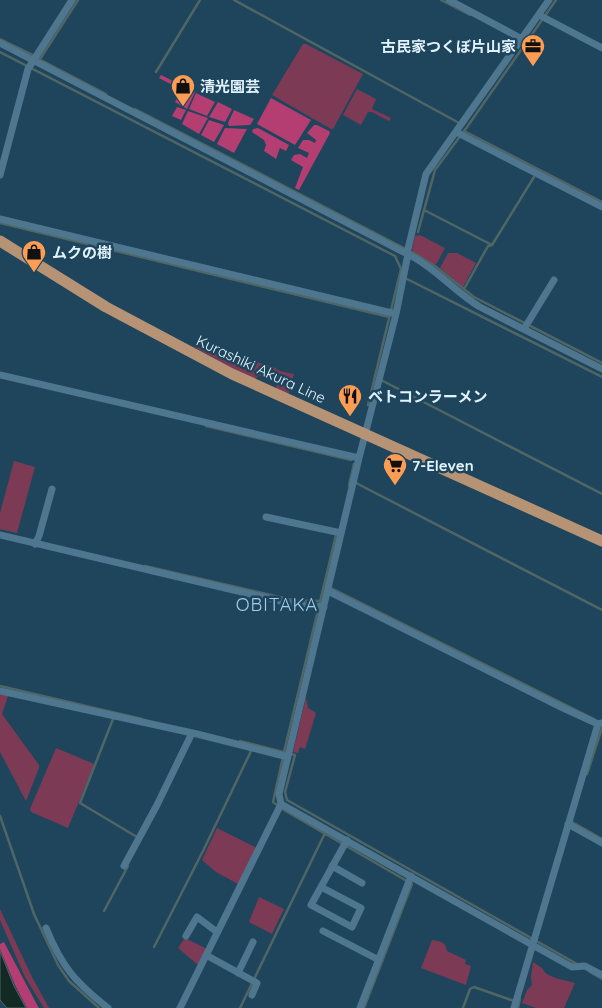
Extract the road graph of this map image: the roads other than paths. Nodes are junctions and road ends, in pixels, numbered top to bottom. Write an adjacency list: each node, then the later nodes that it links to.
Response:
1 (72, 0): 8 (street)
2 (449, 0): 5 (street)
3 (549, 0): 4 (street)
4 (542, 16): 5 (street); 7 (street)
5 (522, 39): 9 (street)
6 (0, 43): 8 (street)
7 (602, 48)
8 (30, 65): 10 (street); 14 (street)
9 (460, 130): 11 (street); 14 (street)
10 (0, 175)
11 (602, 207)
12 (0, 219): 16 (street)
13 (0, 241): 20 (main road, Kurashiki Akura Line)
14 (407, 254): 16 (street); 17 (street)
15 (554, 280): 17 (street)
16 (392, 313): 20 (street)
17 (526, 326): 18 (street)
18 (602, 369)
19 (0, 375): 21 (street)
20 (366, 434): 21 (street); 26 (main road, Kurashiki Akura Line)
21 (356, 457): 24 (street)
22 (52, 489): 27 (street)
23 (266, 517): 24 (street)
24 (341, 533): 28 (street)
25 (0, 536): 27 (street)
26 (602, 540)
27 (36, 542): 29 (street)
28 (328, 592): 29 (street); 31 (street)
29 (321, 606): 33 (street)
30 (0, 691): 32 (street)
31 (600, 723): 35 (street)
32 (192, 733): 33 (street); 38 (street)
33 (286, 755): 34 (street)
34 (280, 806): 36 (street); 45 (street)
35 (570, 825): 37 (street); 47 (street)
36 (345, 843): 39 (street); 40 (street)
37 (602, 843)
38 (124, 866)
39 (332, 866): 41 (street); 42 (street)
40 (410, 879): 47 (street); 50 (street)
41 (362, 884)
42 (321, 887): 42 (street)
43 (46, 928): 54 (street)
44 (323, 931): 50 (street)
45 (217, 932): 46 (street); 49 (street)
46 (186, 936)
47 (533, 941): 52 (street); 57 (street)
48 (253, 942): 51 (street)
49 (206, 955): 51 (street); 55 (street)
50 (379, 960): 56 (street)
51 (238, 973): 53 (street)
52 (602, 975)
53 (252, 995)
54 (108, 1008)
55 (180, 1008)
56 (360, 1008)
57 (514, 1008)

